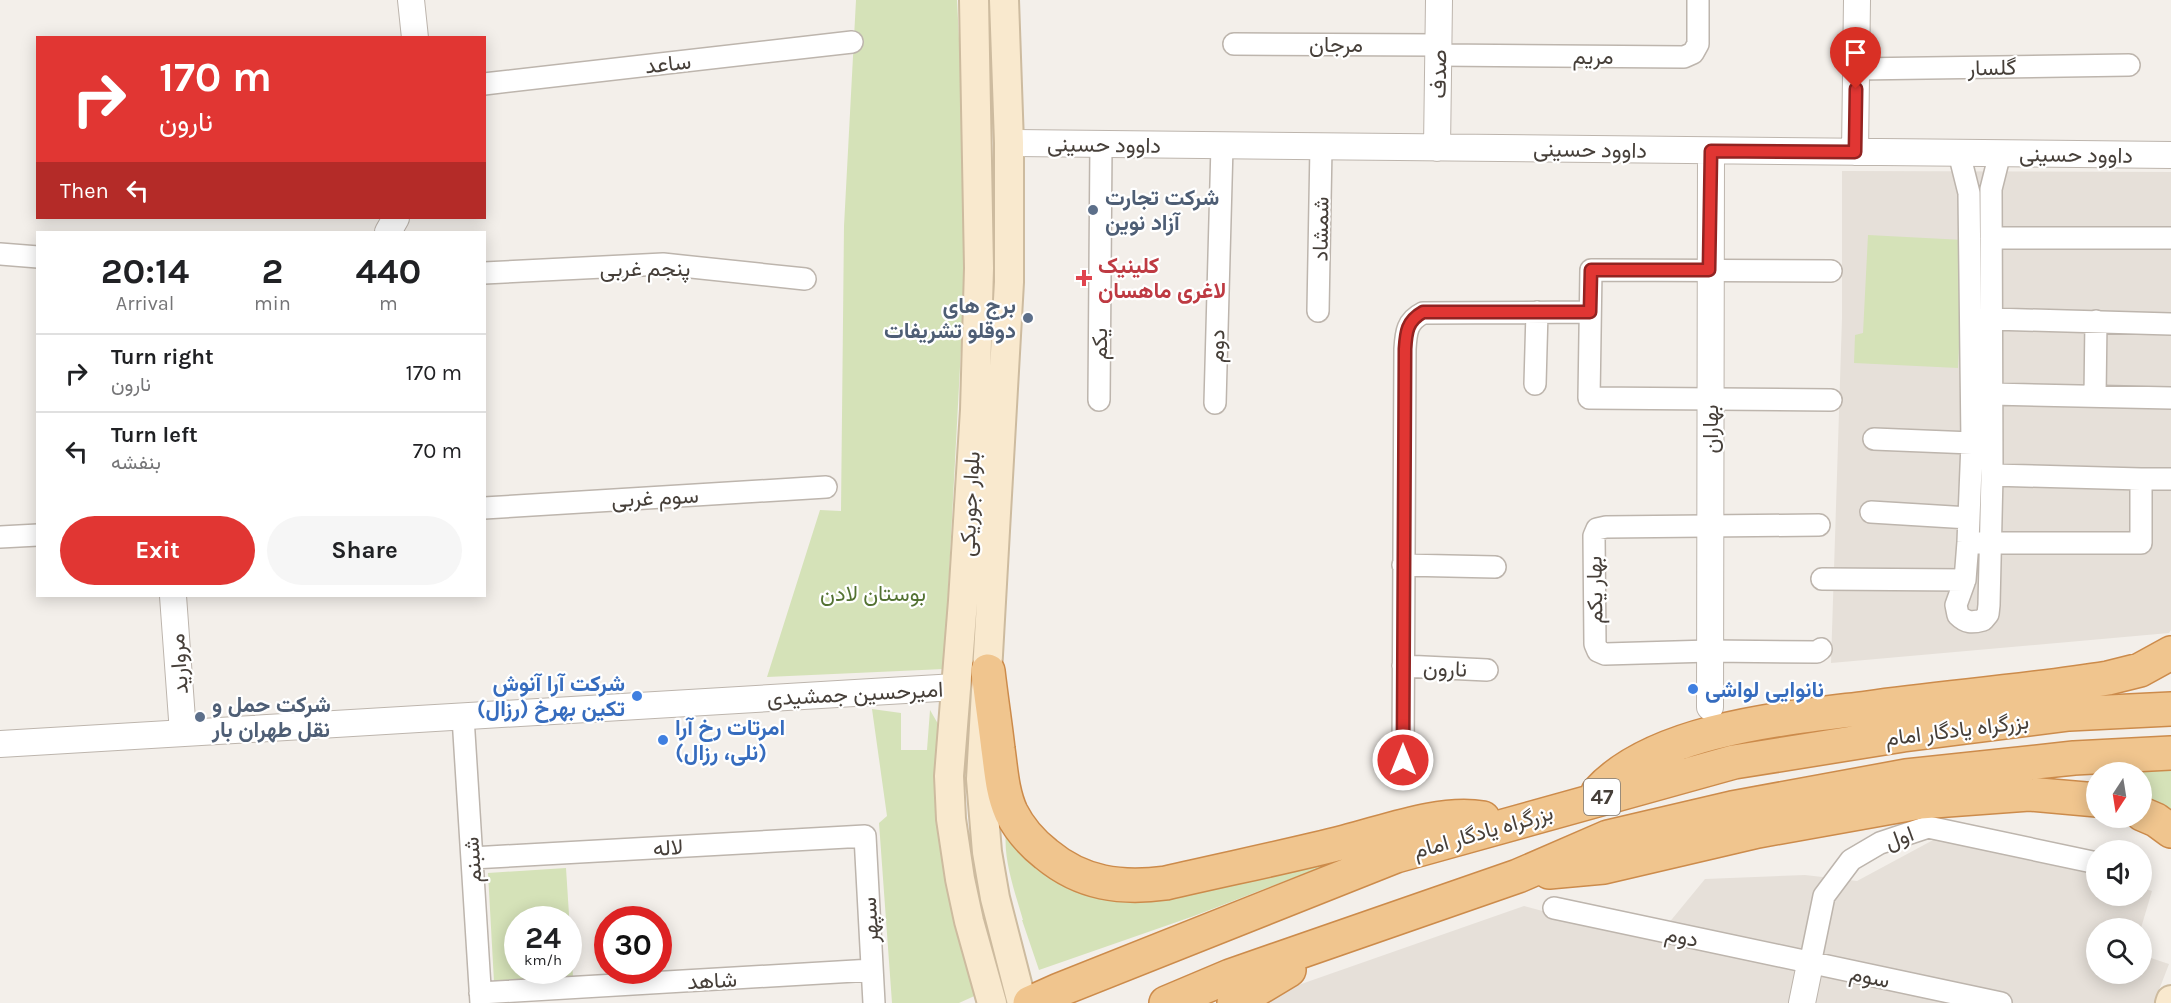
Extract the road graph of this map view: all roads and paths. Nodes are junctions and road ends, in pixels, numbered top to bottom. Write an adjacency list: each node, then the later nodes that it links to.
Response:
1 (411, 0): 7 (street)
2 (974, 0): 28 (main road, بلوار جوریکی)
3 (1004, 0): 14 (main road, بلوار جوریکی)
4 (1439, 0): 10 (street, صدف)
5 (1698, 0): 10 (street, مریم)
6 (1857, 0): 12 (street)
7 (415, 36)
8 (852, 42): 13 (street, ساعد)
9 (1234, 44): 10 (street, مرجان)
10 (1438, 50): 18 (street, صدف)
11 (2129, 65): 12 (street, گلسار)
12 (1856, 69): 20 (street)
13 (486, 84)
14 (1009, 143): 15 (street, داوود حسینی); 33 (main road, بلوار جوریکی)
15 (1101, 144): 16 (street, داوود حسینی); 44 (street, یکم)
16 (1222, 146): 17 (street, داوود حسینی); 47 (street, دوم)
17 (1321, 147): 18 (street, داوود حسینی); 34 (street, شمشاد)
18 (1437, 148): 19 (street, داوود حسینی)
19 (1711, 151): 20 (street, داوود حسینی); 29 (street, بهاران)
20 (1855, 152): 21 (street, داوود حسینی)
21 (1959, 153): 22 (street, داوود حسینی); 49 (street)
22 (2000, 153): 23 (street, داوود حسینی); 24 (street)
23 (2171, 155)
24 (1991, 238): 25 (street); 37 (street)
25 (2171, 238)
26 (0, 254): 27 (street)
27 (36, 257)
28 (979, 268): 33 (main road); 74 (main road, بلوار جوریکی)
29 (1709, 270): 30 (street); 36 (street); 45 (street, بهاران)
30 (1831, 271)
31 (486, 273): 32 (street, پنجم غربی)
32 (805, 279)
33 (1009, 282): 73 (main road, بلوار جوریکی)
34 (1318, 311)
35 (1537, 312): 36 (street, نارون); 40 (street); 63 (street, نارون)
36 (1590, 312): 45 (street)
37 (1992, 319): 38 (street); 41 (street)
38 (2096, 321): 39 (street); 42 (street)
39 (2171, 324)
40 (1535, 384)
41 (1992, 394): 42 (street); 50 (street)
42 (2096, 396): 43 (street)
43 (2171, 398)
44 (1099, 400)
45 (1710, 400): 46 (street); 58 (street, بهاران)
46 (1831, 400)
47 (1215, 403)
48 (1874, 439): 49 (street)
49 (1972, 443): 56 (street)
50 (1992, 475): 51 (street); 62 (street)
51 (2141, 479): 52 (street); 62 (street)
52 (2171, 479)
53 (826, 487): 54 (street, سوم غربی)
54 (486, 508)
55 (1871, 512): 56 (street)
56 (1969, 518): 61 (street)
57 (1819, 525): 58 (street)
58 (1710, 526): 69 (street, بهاران); 69 (street, بهار یکم)
59 (36, 535): 60 (street)
60 (0, 537)
61 (1968, 542): 62 (street); 66 (street)
62 (1990, 543): 66 (street)
63 (1403, 565): 64 (street); 71 (street, نارون)
64 (1495, 567)
65 (1822, 579): 66 (street)
66 (1965, 580)
67 (173, 597): 78 (street, مروارید)
68 (1821, 649): 69 (street)
69 (1710, 651): 75 (street, بهاران)
70 (2171, 653): 83 (highway)
71 (1403, 666): 72 (street, نارون); 81 (street, نارون)
72 (1486, 670)
73 (988, 671): 85 (highway); 99 (main road, بلوار جوریکی)
74 (956, 687): 77 (street, امیرحسین جمشیدی); 98 (main road, بلوار جوریکی)
75 (1710, 707)
76 (2171, 709): 83 (highway, بزرگراه یادگار امام / 47)
77 (463, 717): 78 (street, امیرحسین جمشیدی); 88 (street, شبنم)
78 (183, 733): 79 (street, امیرحسین جمشیدی)
79 (0, 744)
80 (2171, 753): 90 (highway, بزرگراه یادگار امام / 47)
81 (1403, 760)
82 (2086, 799): 90 (highway)
83 (1590, 801): 85 (highway, بزرگراه یادگار امام / 47)
84 (2152, 818): 86 (highway)
85 (1515, 822): 95 (highway, بزرگراه یادگار امام / 47)
86 (2171, 831)
87 (865, 836): 88 (street, لاله); 94 (street, سپهر)
88 (472, 858): 96 (street, شبنم)
89 (2086, 861): 93 (street, اول)
90 (1518, 876): 92 (highway, بزرگراه یادگار امام / 47)
91 (1554, 908): 93 (street, دوم)
92 (1341, 939): 100 (highway, بزرگراه یادگار امام / 47); 101 (highway)
93 (1810, 964): 102 (street); 103 (street, سوم)
94 (872, 970): 96 (street, شاهد); 97 (street, سپهر)
95 (1045, 996)
96 (481, 998)
97 (874, 1003)
98 (992, 1003)
99 (1022, 1003)
100 (1166, 1003)
101 (1234, 1003)
102 (1802, 1003)
103 (2001, 1003)

